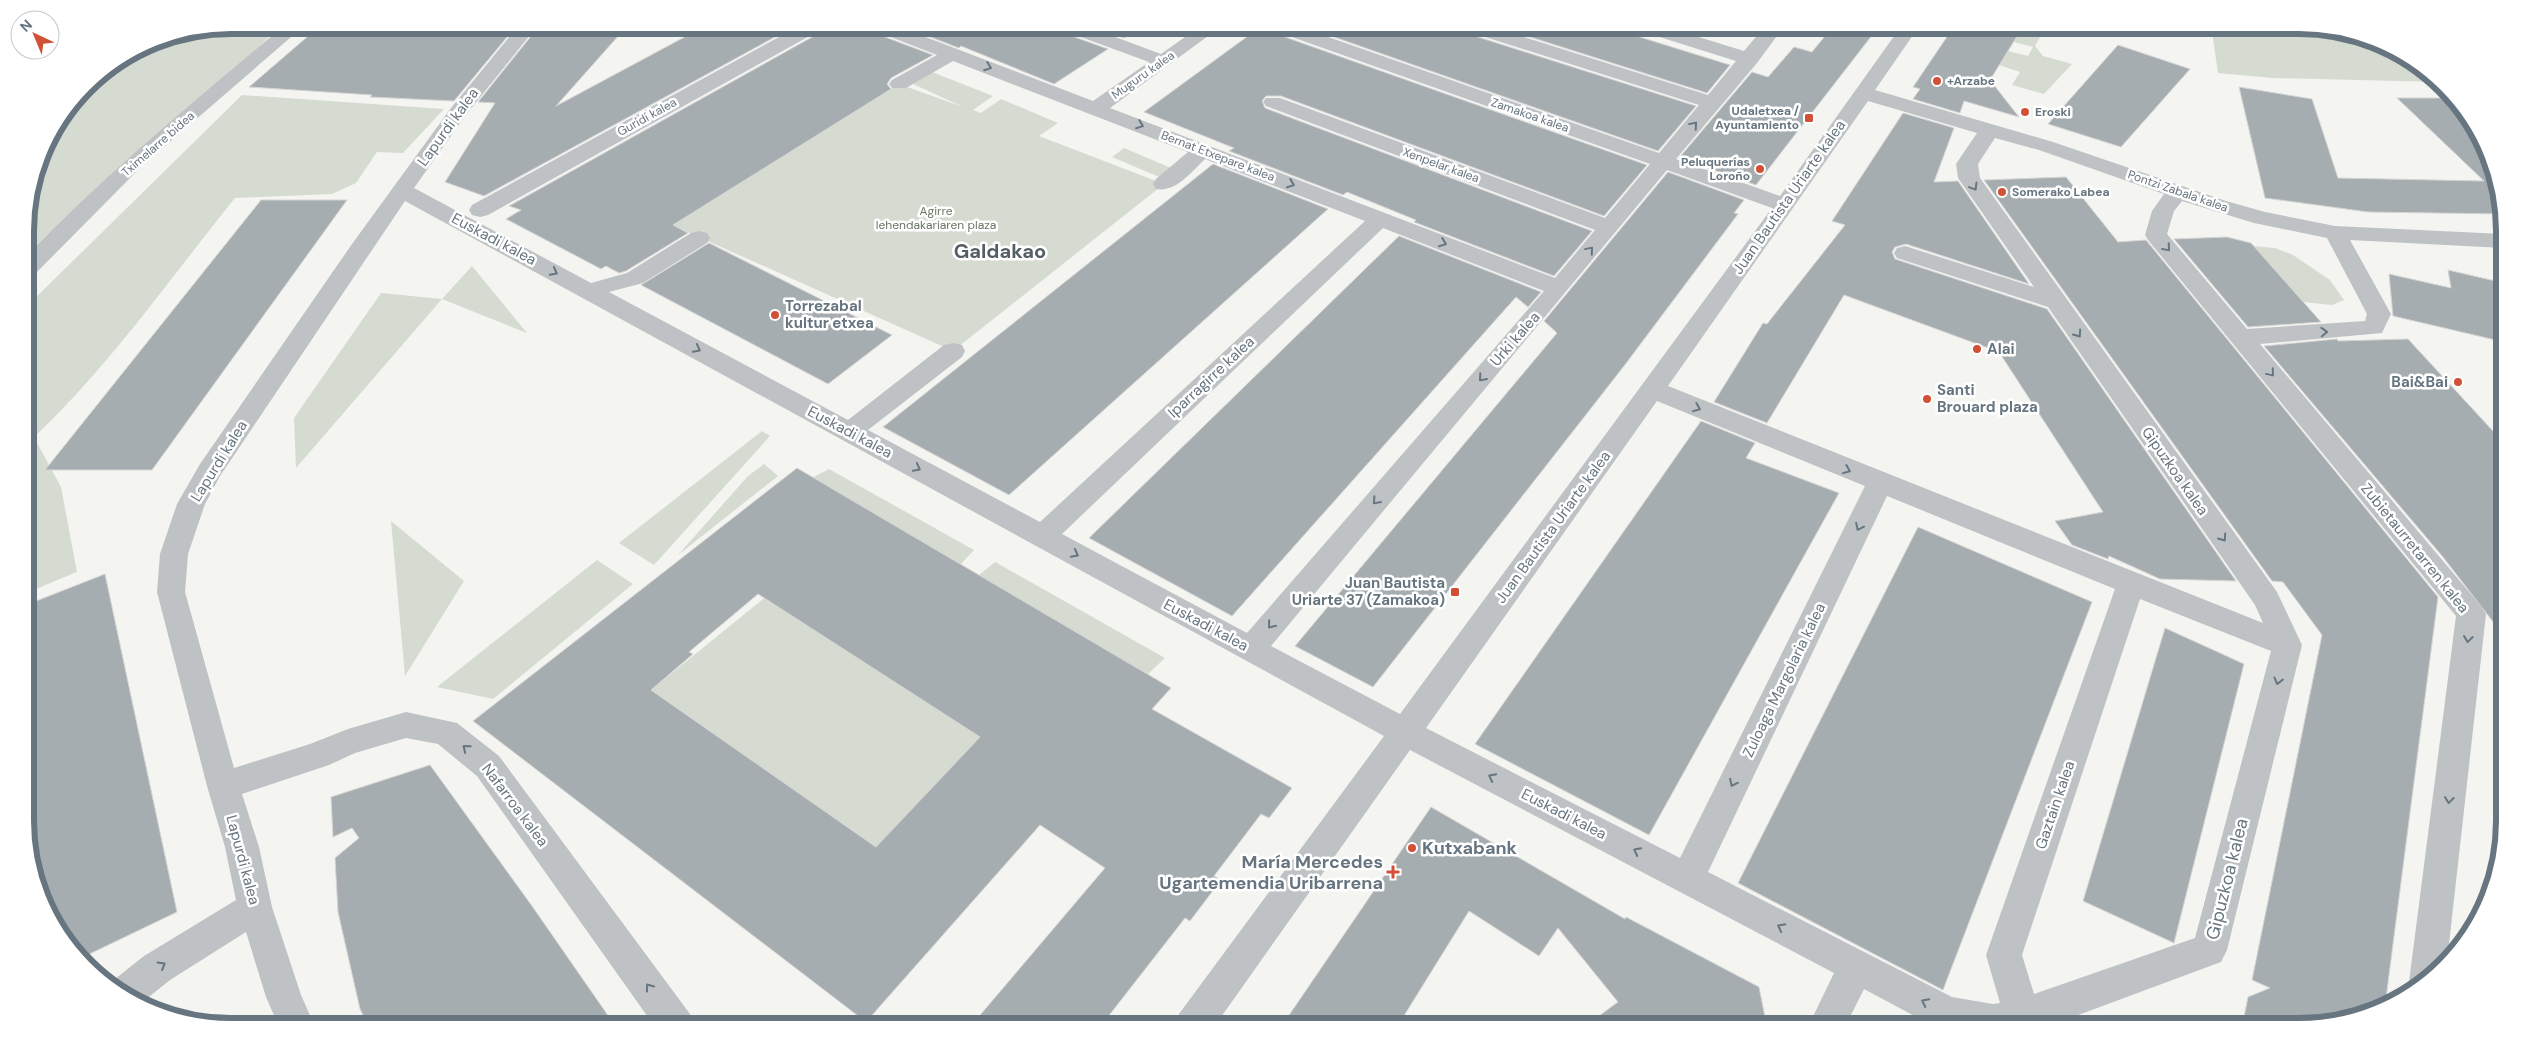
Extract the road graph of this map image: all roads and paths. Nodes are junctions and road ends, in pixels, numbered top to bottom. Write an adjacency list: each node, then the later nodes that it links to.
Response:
1 (285, 34): 34 (street, Tximelarre bidea)
2 (522, 34): 24 (street, Lapurdi kalea)
3 (799, 34): 27 (street, Guridi kalea)
4 (900, 34): 12 (street, Bernat Etxepare kalea)
5 (1090, 34): 14 (street)
6 (1201, 34): 14 (street, Muguru kalea)
7 (1301, 34): 22 (street, Zamakoa kalea)
8 (1495, 34): 18 (street)
9 (1670, 34): 13 (street)
10 (1769, 34): 13 (street, Urki kalea)
11 (1905, 34): 16 (street, Juan Bautista Uriarte kalea)
12 (952, 54): 15 (street); 19 (street, Bernat Etxepare kalea, one-way to 19)
13 (1750, 59): 18 (street, Urki kalea)
14 (1163, 61): 19 (street, Muguru kalea)
15 (899, 84)
16 (1863, 93): 20 (street, Pontzi Zabala kalea); 26 (street, Juan Bautista Uriarte kalea)
17 (1273, 102): 29 (street, Xenpelar kalea)
18 (1713, 103): 22 (street, Urki kalea, one-way to 18)
19 (1096, 108): 21 (street, Bernat Etxepare kalea, one-way to 21)
20 (1990, 129): 25 (street, Pontzi Zabala kalea); 37 (street, Gipuzkoa kalea, one-way to 37)
21 (1203, 150): 23 (street); 28 (street, Bernat Etxepare kalea, one-way to 28)
22 (1664, 162): 26 (street, Zamakoa kalea); 29 (street, Urki kalea)
23 (1164, 184)
24 (404, 191): 36 (street, Euskadi kalea, one-way to 36); 48 (street, Lapurdi kalea)
25 (2177, 192): 30 (street, Pontzi Zabala kalea); 38 (street, Zubietaurretarren kalea, one-way to 38)
26 (1785, 205): 40 (street, Juan Bautista Uriarte kalea)
27 (480, 210)
28 (1380, 219): 35 (street, Bernat Etxepare kalea, one-way to 35); 43 (street, Iparragirre kalea)
29 (1609, 227): 35 (street, Urki kalea, one-way to 29)
30 (2335, 233): 32 (street, Pontzi Zabala kalea); 38 (street, one-way to 30)
31 (700, 238): 36 (street)
32 (2496, 241)
33 (1905, 253): 37 (street)
34 (34, 262)
35 (1559, 288): 46 (street, Urki kalea, one-way to 46)
36 (588, 290): 41 (street, Euskadi kalea, one-way to 41)
37 (2054, 301): 45 (street, Gipuzkoa kalea, one-way to 45)
38 (2240, 337): 52 (street, Zubietaurretarren kalea, one-way to 52)
39 (953, 351): 41 (street)
40 (1652, 389): 42 (street, one-way to 42); 47 (street, Juan Bautista Uriarte kalea)
41 (849, 432): 43 (street, Euskadi kalea, one-way to 43)
42 (1880, 483): 44 (street); 49 (street, Zuloaga Margolaria kalea, one-way to 49)
43 (1042, 536): 46 (street, Euskadi kalea, one-way to 46)
44 (2131, 584): 45 (street); 59 (street, Gaztain kalea)
45 (2287, 645): 60 (street, Gipuzkoa kalea, one-way to 60)
46 (1251, 649): 47 (street, Euskadi kalea)
47 (1405, 732): 49 (street, Euskadi kalea, one-way to 47); 56 (street, Juan Bautista Uriarte kalea)
48 (223, 786): 50 (street, Lapurdi kalea); 55 (street, Nafarroa kalea, one-way to 48)
49 (1688, 878): 51 (street, Euskadi kalea, one-way to 49)
50 (255, 907): 53 (street, one-way to 50); 54 (street, Lapurdi kalea)
51 (1856, 967): 57 (street); 58 (street, Euskadi kalea, one-way to 51)
52 (2430, 969)
53 (129, 990)
54 (293, 1018)
55 (670, 1018)
56 (1198, 1018)
57 (1830, 1018)
58 (1970, 1018)
59 (2024, 1018)
60 (2033, 1018)

